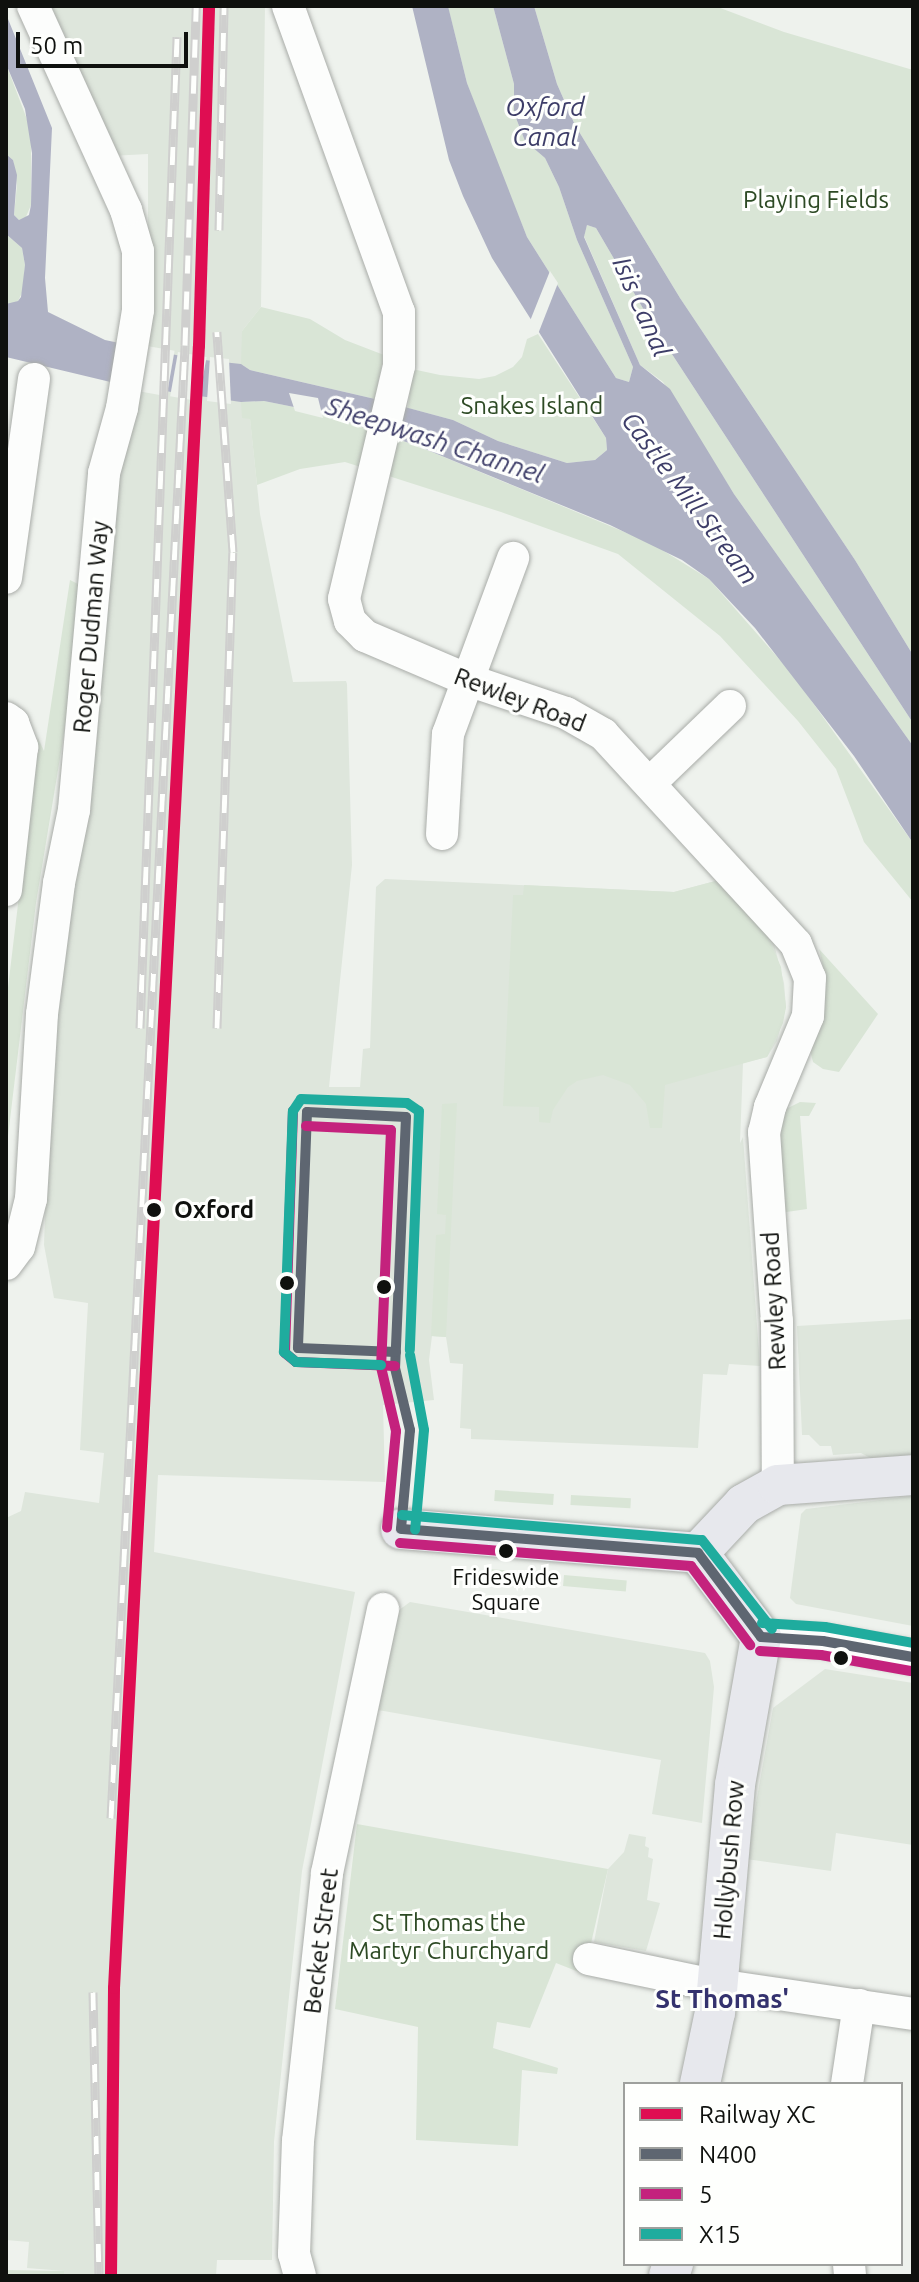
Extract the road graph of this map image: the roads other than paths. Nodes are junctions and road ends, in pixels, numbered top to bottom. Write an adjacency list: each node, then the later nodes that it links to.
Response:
1 (33, 6): 12 (street, Roger Dudman Way)
2 (288, 6): 6 (street, Rewley Road)
3 (34, 379): 5 (street)
4 (513, 558): 6 (street)
5 (6, 578)
6 (468, 680): 9 (street, Rewley Road); 10 (street)
7 (730, 706): 9 (street)
8 (6, 718): 11 (street)
9 (650, 783): 14 (street, Rewley Road)
10 (442, 834)
11 (6, 890)
12 (6, 1264)
13 (913, 1475): 14 (main road)
14 (789, 1483): 16 (main road)
15 (401, 1529): 16 (main road)
16 (698, 1553): 18 (main road)
17 (383, 1609): 26 (street, Becket Street)
18 (761, 1637): 19 (street); 21 (main road, Hollybush Row)
19 (913, 1657)
20 (589, 1959): 21 (street)
21 (717, 1984): 22 (street); 24 (main road, Hollybush Row)
22 (859, 2005): 23 (street); 25 (street)
23 (913, 2014)
24 (700, 2082)
25 (847, 2082)
26 (300, 2276)

